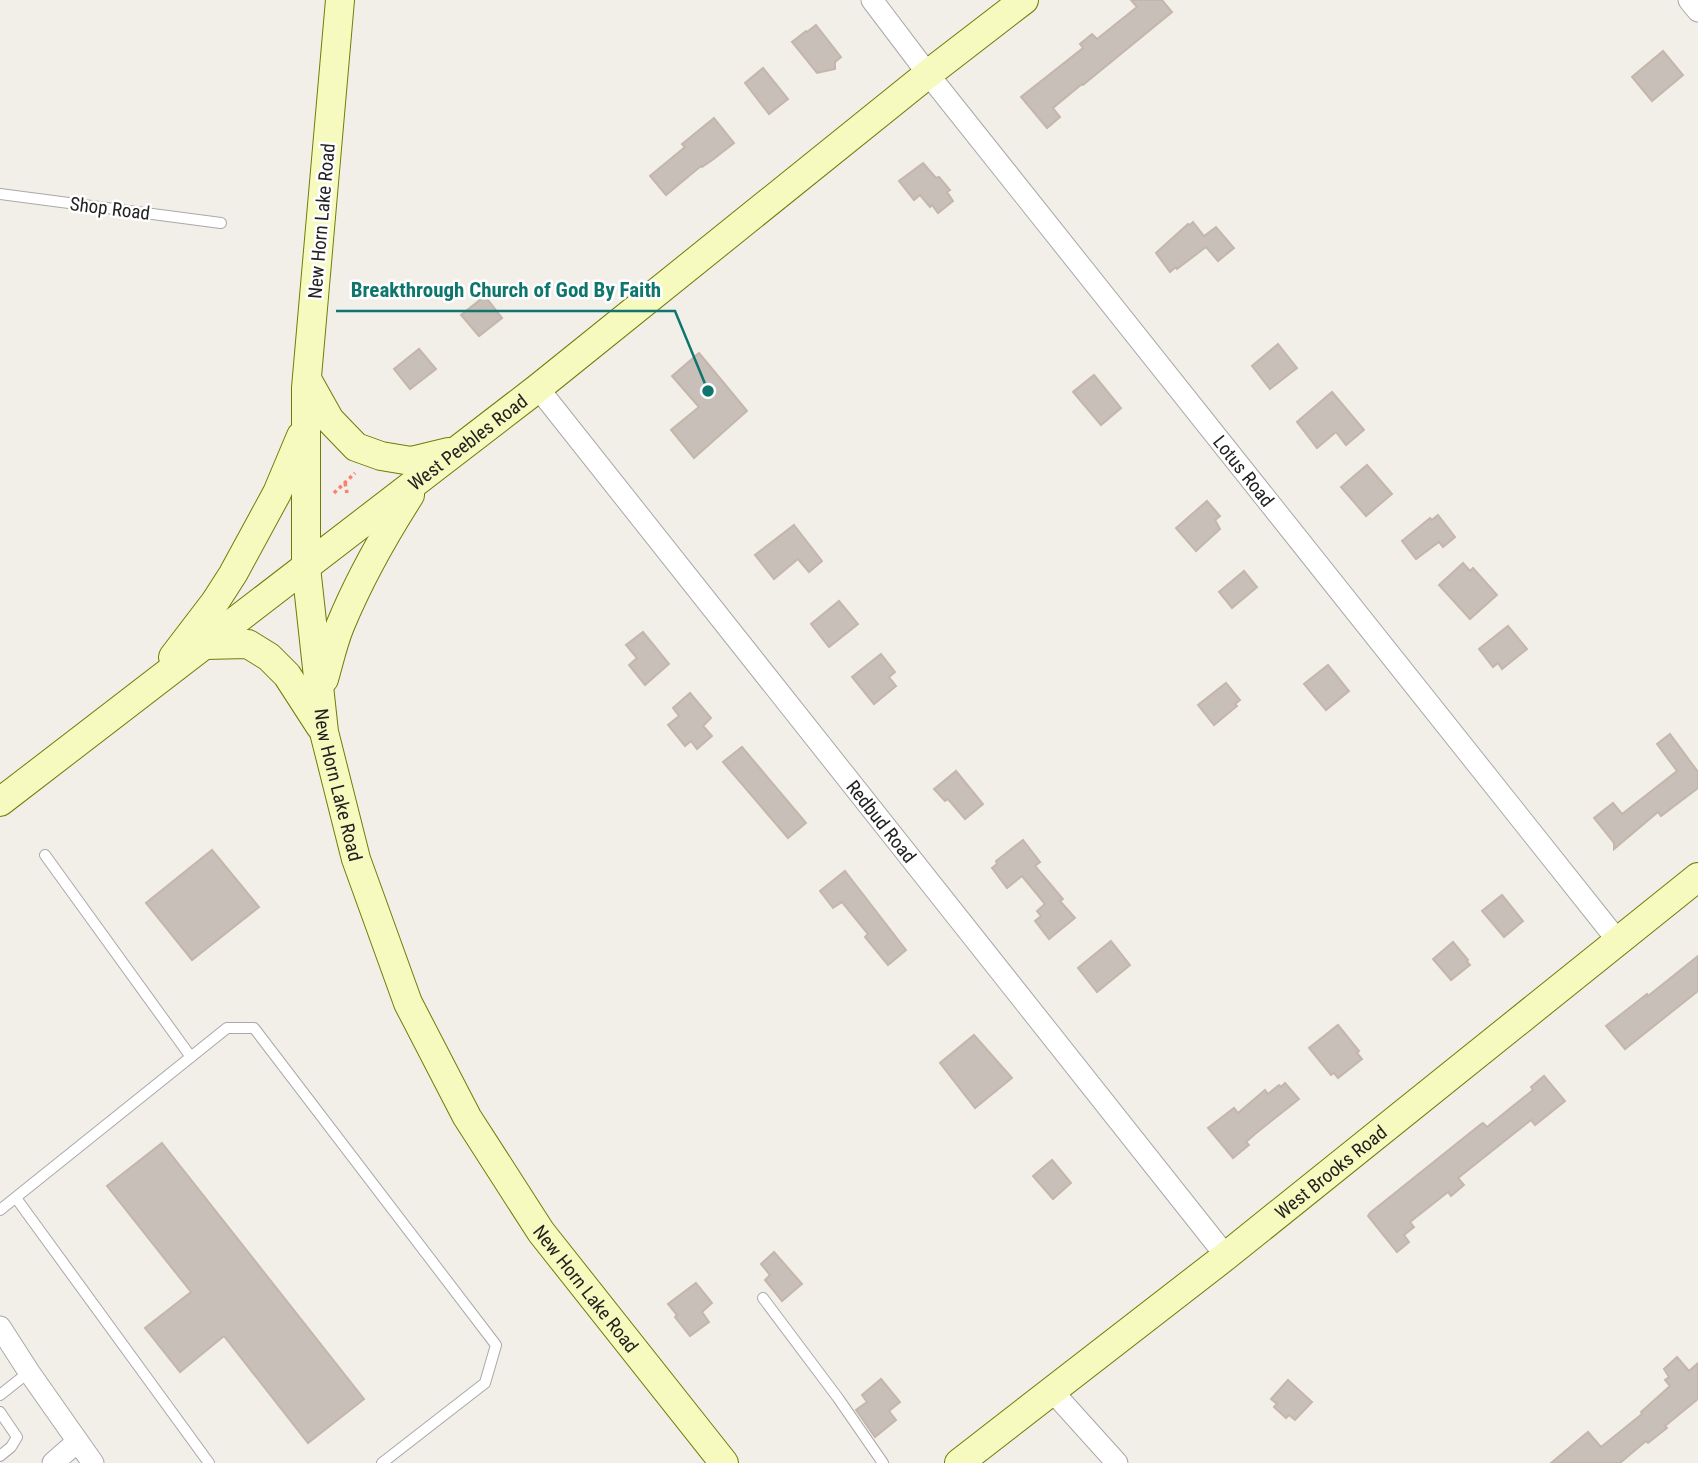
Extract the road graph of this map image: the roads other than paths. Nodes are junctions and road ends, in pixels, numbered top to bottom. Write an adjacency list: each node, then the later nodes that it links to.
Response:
1 (340, 0): 9 (main road, New Horn Lake Road)
2 (872, 0): 6 (street, Lotus Road)
3 (1024, 0): 6 (main road, West Peebles Road)
4 (1689, 0): 5 (street)
5 (1698, 12)
6 (928, 74): 10 (main road, West Peebles Road); 22 (street, Lotus Road)
7 (0, 194): 8 (lane, Shop Road)
8 (220, 223)
9 (307, 379): 11 (main road, New Horn Lake Road); 12 (main road)
10 (538, 388): 12 (main road, West Peebles Road); 26 (street, Redbud Road)
11 (306, 423): 14 (main road, New Horn Lake Road); 16 (main road)
12 (457, 450): 13 (main road, West Peebles Road)
13 (420, 479): 14 (main road, West Peebles Road); 17 (main road)
14 (306, 567): 15 (main road, West Peebles Road); 17 (main road, New Horn Lake Road)
15 (205, 645): 16 (main road, West Peebles Road); 18 (main road)
16 (148, 688): 19 (main road, West Peebles Road)
17 (320, 692): 18 (main road, New Horn Lake Road)
18 (324, 732): 39 (main road, New Horn Lake Road)
19 (0, 802)
20 (45, 855): 23 (lane)
21 (1698, 877): 22 (main road, West Brooks Road)
22 (1618, 941): 26 (main road, West Brooks Road)
23 (191, 1057): 24 (lane); 38 (lane)
24 (16, 1198): 25 (lane); 37 (lane)
25 (0, 1210)
26 (1226, 1256): 30 (main road, West Brooks Road)
27 (763, 1298): 40 (lane)
28 (0, 1327): 29 (street)
29 (29, 1373): 31 (lane); 33 (street)
30 (1052, 1392): 41 (main road, West Brooks Road); 42 (street)
31 (0, 1395)
32 (0, 1412): 34 (lane)
33 (77, 1442): 35 (street); 36 (street)
34 (0, 1457)
35 (53, 1463)
36 (93, 1463)
37 (209, 1463)
38 (382, 1463)
39 (724, 1463)
40 (883, 1463)
41 (959, 1463)
42 (1116, 1463)

